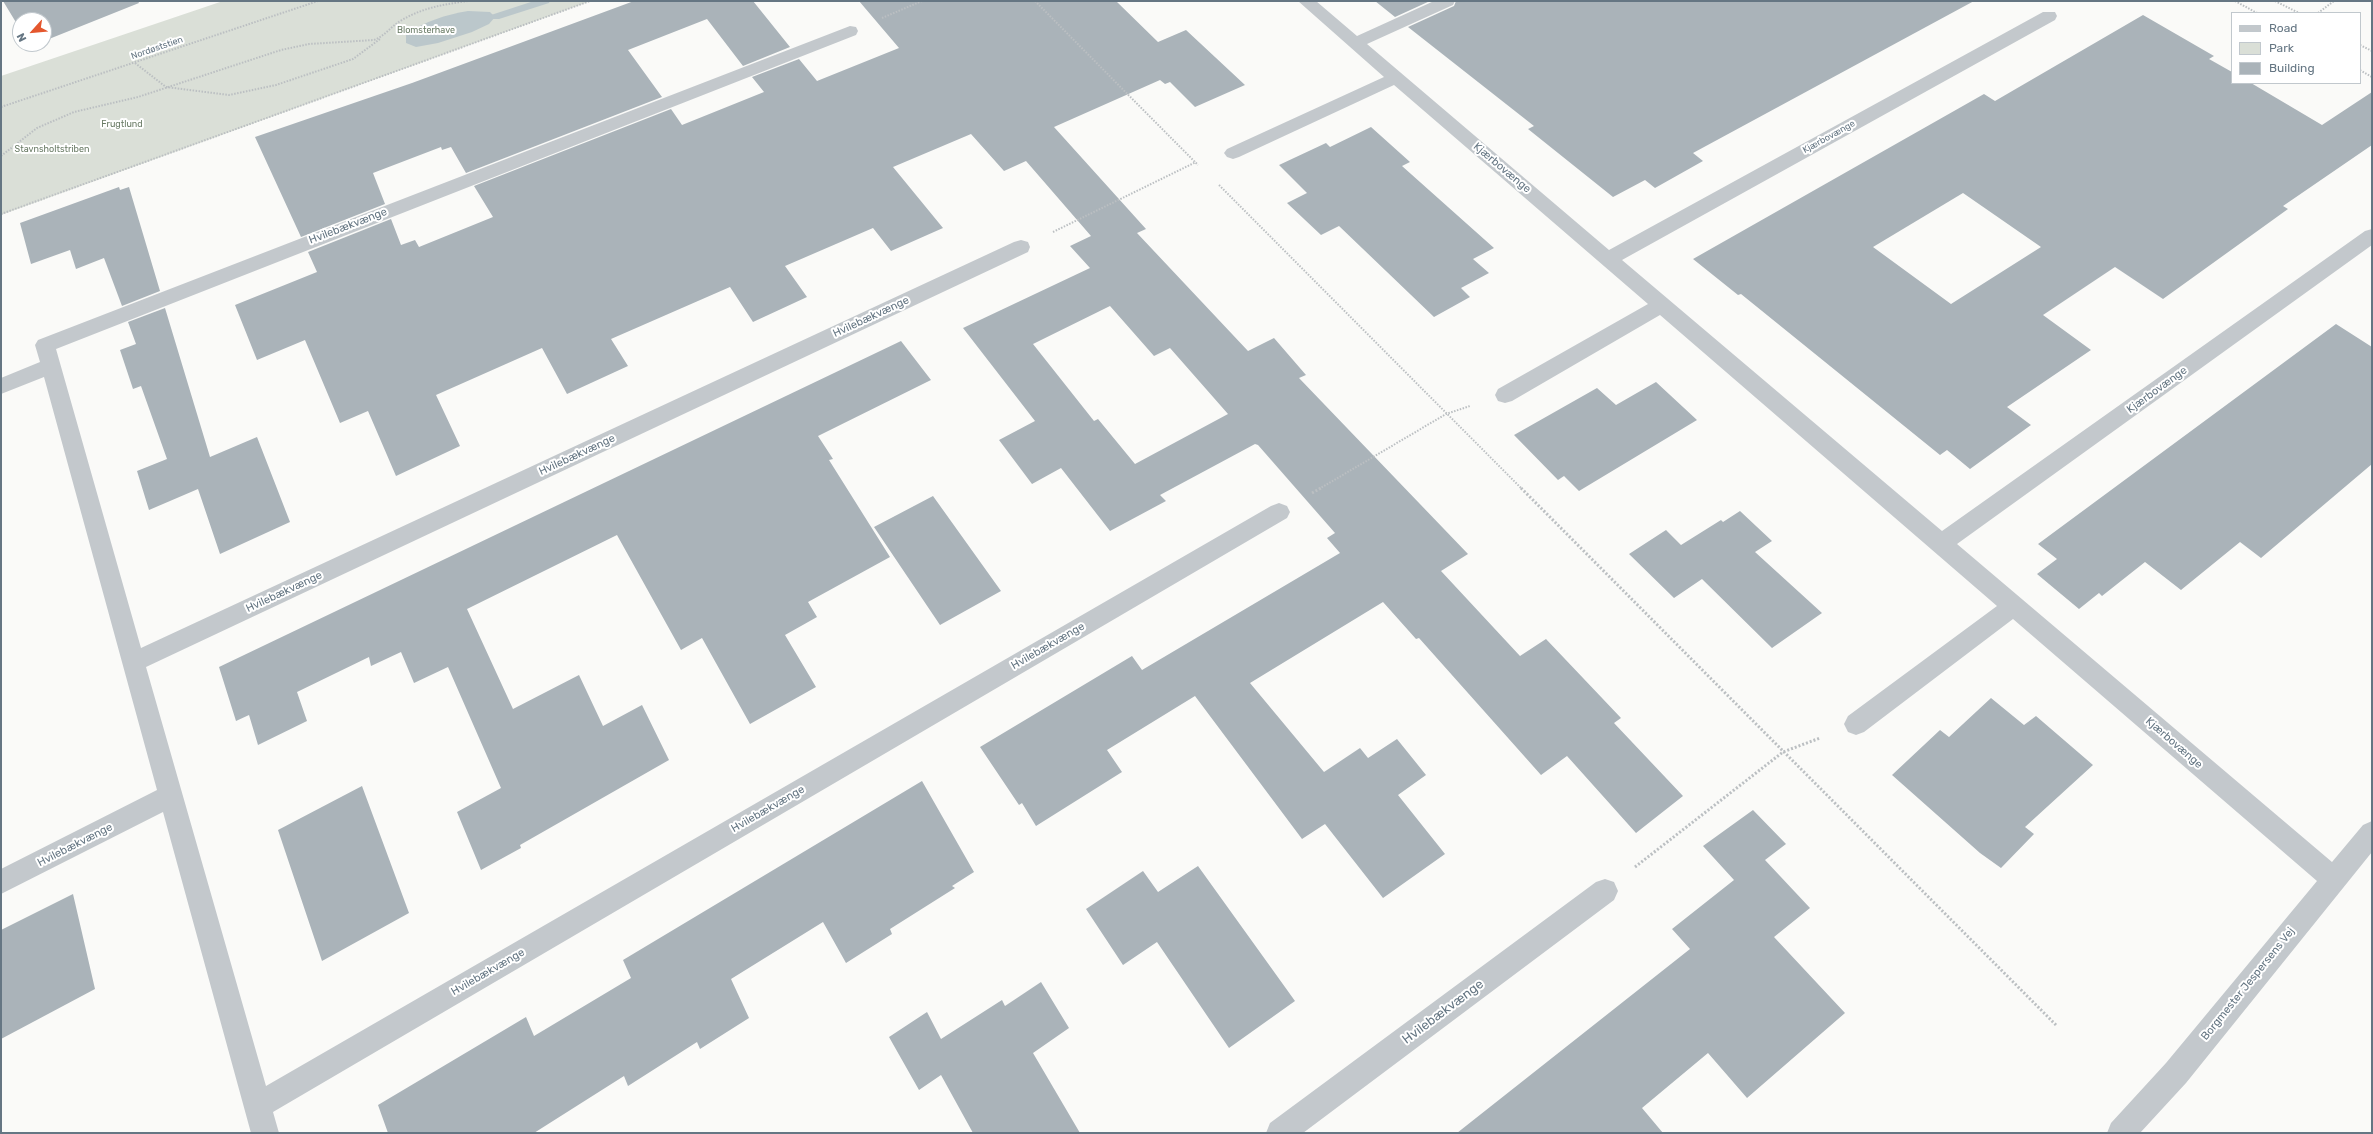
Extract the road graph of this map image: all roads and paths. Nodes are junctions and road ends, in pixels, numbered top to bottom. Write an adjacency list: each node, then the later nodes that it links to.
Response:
1 (318, 1): 20 (path, Nordøststien)
2 (468, 1): 16 (path)
3 (590, 1): 31 (path)
4 (922, 1): 15 (path)
5 (1035, 1): 28 (path)
6 (1306, 1): 17 (street, Kjærbovænge)
7 (1447, 1): 17 (street)
8 (2235, 1): 11 (path)
9 (2275, 1): 12 (path)
10 (2334, 1): 13 (path)
11 (2255, 12)
12 (2297, 12)
13 (2319, 12)
14 (2049, 16): 34 (street, Kjærbovænge)
15 (850, 31): 36 (street, Hvilebækvænge)
16 (382, 37): 24 (path); 24 (path)
17 (1355, 43): 23 (street, Kjærbovænge)
18 (2361, 46): 19 (path)
19 (2372, 51)
20 (135, 62): 24 (path); 25 (path, Nordøststien)
21 (2361, 71): 22 (path)
22 (2372, 77)
23 (1396, 78): 26 (street); 34 (street, Kjærbovænge)
24 (166, 87): 27 (path)
25 (1, 107)
26 (1233, 153)
27 (1, 156)
28 (1196, 162): 29 (path); 33 (path)
29 (1201, 168)
30 (1218, 185): 39 (path)
31 (1, 214)
32 (2372, 236): 41 (street, Kjærbovænge)
33 (1021, 247): 43 (street, Hvilebækvænge)
34 (1608, 259): 35 (street, Kjærbovænge)
35 (1662, 305): 38 (street); 41 (street, Kjærbovænge)
36 (50, 366): 37 (street); 43 (street, Hvilebækvænge)
37 (1, 386)
38 (1505, 395)
39 (1446, 414): 40 (path); 45 (path)
40 (1279, 512): 52 (street, Hvilebækvænge)
41 (1941, 544): 42 (street, Kjærbovænge)
42 (2014, 606): 44 (street); 48 (street, Kjærbovænge)
43 (134, 662): 46 (street, Hvilebækvænge)
44 (1856, 724)
45 (1783, 752): 50 (path); 51 (path)
46 (171, 796): 49 (street, Hvilebækvænge); 52 (street, Hvilebækvænge)
47 (2372, 833): 48 (street, Borgmester Jespersens Vej)
48 (2333, 879): 55 (street, Borgmester Jespersens Vej)
49 (1, 882)
50 (1605, 891): 54 (street, Hvilebækvænge)
51 (2057, 1026)
52 (257, 1106): 53 (street, Hvilebækvænge)
53 (265, 1133)
54 (1280, 1133)
55 (2121, 1133)

